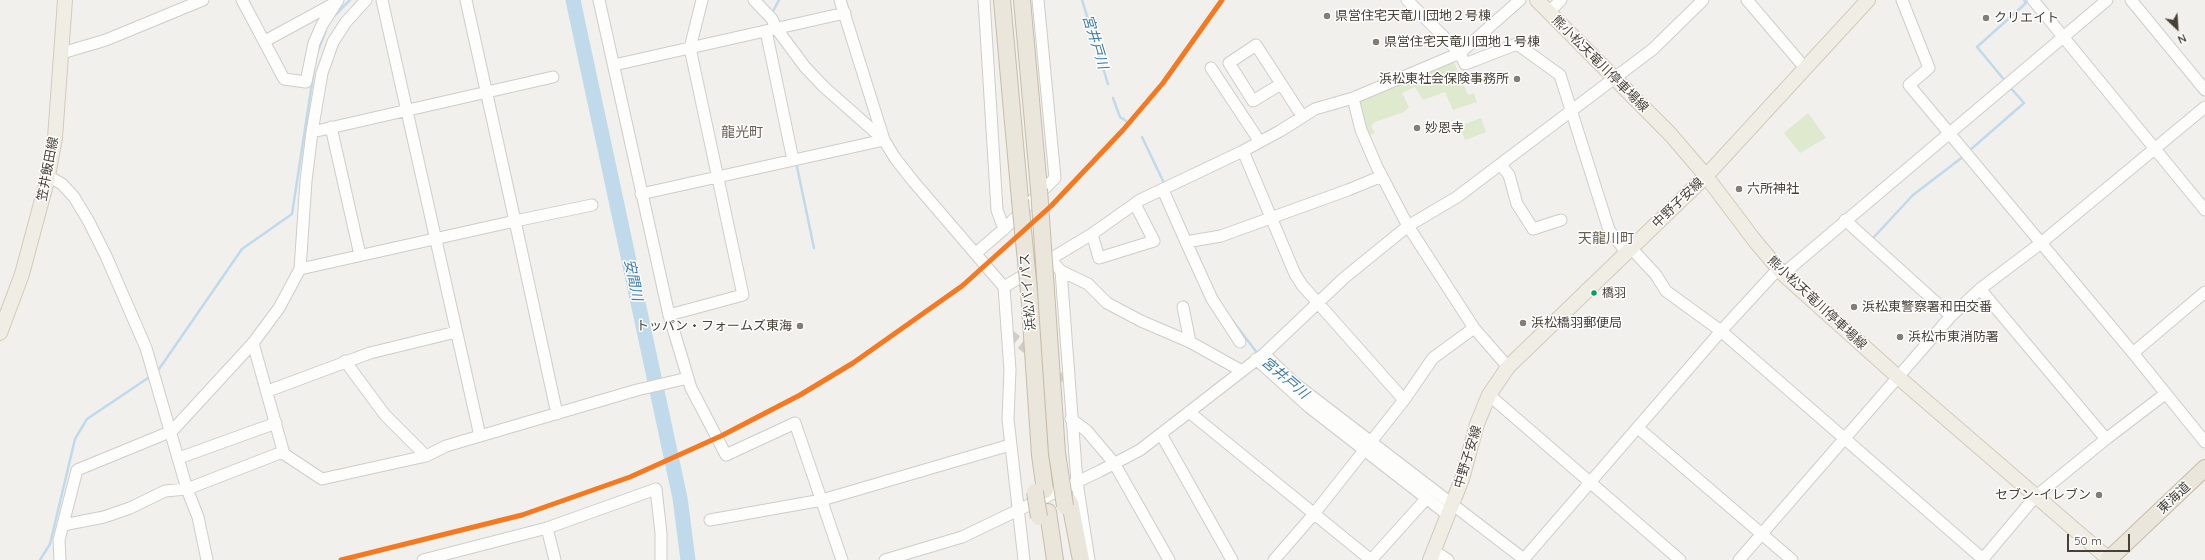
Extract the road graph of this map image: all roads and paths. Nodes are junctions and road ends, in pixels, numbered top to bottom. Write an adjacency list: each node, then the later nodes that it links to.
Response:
1 (65, 0): 33 (main road, 笠井飯田線)
2 (203, 0): 33 (street)
3 (242, 0): 31 (street)
4 (366, 0): 49 (street)
5 (382, 0): 45 (street)
6 (466, 0): 42 (street)
7 (599, 0): 35 (street)
8 (702, 0): 32 (street)
9 (840, 0): 28 (street)
10 (984, 0): 71 (street)
11 (1002, 0): 135 (highway, 浜松バイパス, bridge)
12 (1022, 0): 126 (highway, 浜松バイパス, bridge)
13 (1038, 0): 71 (street)
14 (1407, 0): 34 (street)
15 (1520, 0): 34 (street)
16 (1537, 0): 27 (main road, 熊小松天竜川停車場線)
17 (1561, 0): 27 (street)
18 (1703, 0): 39 (street)
19 (1747, 0): 37 (street)
20 (1868, 0): 37 (main road, 中野子安線)
21 (1902, 0): 50 (street)
22 (2033, 0): 30 (street)
23 (2107, 0): 30 (street)
24 (2131, 0): 41 (street)
25 (337, 1): 31 (street); 31 (street)
26 (758, 4): 29 (street)
27 (1549, 12): 39 (main road, 熊小松天竜川停車場線)
28 (845, 14): 29 (street); 51 (street)
29 (771, 26): 32 (street); 51 (street); 55 (street)
30 (2064, 38): 50 (street); 53 (street)
31 (265, 41)
32 (690, 48): 35 (street); 58 (street)
33 (62, 53): 57 (main road, 笠井飯田線)
34 (1460, 53): 43 (street); 46 (street)
35 (614, 65): 62 (street)
36 (1211, 68): 52 (street)
37 (1805, 68): 60 (main road, 中野子安線)
38 (553, 77): 42 (street)
39 (1614, 79): 46 (street); 60 (main road, 熊小松天竜川停車場線)
40 (1281, 84): 40 (street); 47 (street)
41 (2205, 90)
42 (487, 92): 45 (street); 69 (street)
43 (1353, 98): 47 (street); 59 (street)
44 (2205, 107): 53 (street)
45 (407, 109): 48 (street); 73 (street)
46 (1571, 111): 56 (street); 76 (street)
47 (1302, 116): 52 (street)
48 (331, 127): 49 (street); 78 (street)
49 (312, 132): 80 (street)
50 (1949, 132): 68 (street); 75 (street)
51 (884, 140): 55 (street); 77 (street)
52 (1260, 142): 54 (street)
53 (2155, 149): 65 (street); 75 (street)
54 (1243, 151): 61 (street); 66 (street)
55 (795, 159): 58 (street)
56 (1501, 164): 67 (street); 70 (street)
57 (48, 176): 93 (main road, 笠井飯田線); 113 (street)
58 (717, 176): 62 (street); 88 (street)
59 (1382, 176): 66 (street); 70 (street)
60 (1706, 176): 76 (main road, 中野子安線); 82 (main road, 熊小松天竜川停車場線)
61 (1163, 190): 63 (street); 74 (street)
62 (641, 194): 88 (street)
63 (1135, 204): 72 (street); 72 (street)
64 (592, 205): 69 (street)
65 (2205, 210)
66 (1272, 217): 74 (street); 86 (street)
67 (1561, 220)
68 (1845, 220): 82 (street); 89 (street)
69 (515, 221): 73 (street); 109 (street)
70 (1408, 226): 86 (street); 90 (street)
71 (1004, 229): 77 (street)
72 (1092, 234): 79 (street)
73 (435, 239): 78 (street); 92 (street)
74 (1189, 241): 96 (street)
75 (2041, 243): 84 (street); 97 (street)
76 (1630, 251): 91 (street); 100 (main road, 中野子安線)
77 (976, 253): 83 (street)
78 (360, 255): 80 (street)
79 (1051, 260): 81 (street); 83 (street)
80 (300, 269): 94 (street)
81 (1061, 271): 95 (street); 110 (street)
82 (1781, 271): 91 (street); 102 (main road, 熊小松天竜川停車場線)
83 (1004, 287): 119 (street)
84 (1980, 289): 89 (street); 117 (street)
85 (2205, 292): 97 (street)
86 (1318, 304): 98 (street); 107 (street)
87 (1183, 307): 95 (street)
88 (669, 315): 103 (street)
89 (1951, 316): 102 (street)
90 (1474, 328): 100 (street); 107 (street)
91 (1721, 331): 112 (street); 116 (street)
92 (456, 332): 99 (street); 115 (street)
93 (0, 333)
94 (253, 342): 104 (street); 113 (street)
95 (1190, 342): 101 (street)
96 (1240, 342)
97 (2134, 354): 105 (street)
98 (1260, 357): 101 (street); 120 (street)
99 (345, 361): 104 (street); 122 (street)
100 (1508, 367): 106 (main road, 中野子安線)
101 (1242, 371): 108 (street)
102 (1898, 377): 116 (street); 129 (main road, 熊小松天竜川停車場線)
103 (688, 378): 109 (street); 131 (street)
104 (268, 391): 111 (street)
105 (2166, 394): 117 (street); 118 (street)
106 (1489, 395): 127 (street); 133 (main road, 中野子安線)
107 (1404, 400): 120 (street)
108 (1189, 412): 114 (street); 136 (street)
109 (557, 414): 115 (street)
110 (1071, 419): 124 (street); 126 (street)
111 (276, 423): 121 (street); 123 (street)
112 (1638, 428): 127 (street); 140 (street)
113 (172, 431): 123 (street); 138 (street)
114 (1161, 434): 124 (street); 157 (street)
115 (480, 436): 122 (street)
116 (1844, 439): 140 (street); 165 (street)
117 (2106, 439): 129 (street)
118 (2205, 442)
119 (1010, 445): 131 (street); 134 (street)
120 (1367, 445): 130 (street); 133 (street); 136 (street)
121 (284, 454): 122 (street); 128 (street)
122 (426, 456)
123 (179, 458): 128 (street)
124 (1114, 463): 126 (street); 156 (street)
125 (2205, 468): 166 (highway, 東海道)
126 (1068, 479): 132 (highway, 浜松バイパス); 134 (street); 155 (street)
127 (1591, 482): 161 (street); 162 (street)
128 (187, 489): 138 (street); 144 (street)
129 (2035, 497): 165 (street); 166 (main road, 熊小松天竜川停車場線)
130 (1426, 499): 133 (street); 159 (street)
131 (822, 500): 137 (street); 148 (street)
132 (1068, 504): 153 (highway); 154 (highway)
133 (1450, 510): 141 (main road, 中野子安線); 161 (street)
134 (1018, 511): 149 (street); 150 (street)
135 (1044, 514): 151 (highway); 152 (highway)
136 (1313, 515): 158 (street); 159 (street)
137 (710, 520)
138 (63, 525): 143 (street)
139 (548, 528): 142 (street); 146 (street); 147 (street)
140 (1762, 534): 163 (street); 164 (street)
141 (1432, 555): 160 (street)
142 (446, 557): 145 (street)
143 (60, 560)
144 (207, 560)
145 (423, 560)
146 (555, 560)
147 (661, 560)
148 (842, 560)
149 (885, 560)
150 (1024, 560)
151 (1044, 560)
152 (1055, 560)
153 (1073, 560)
154 (1081, 560)
155 (1089, 560)
156 (1169, 560)
157 (1232, 560)
158 (1274, 560)
159 (1371, 560)
160 (1448, 560)
161 (1524, 560)
162 (1680, 560)
163 (1739, 560)
164 (1792, 560)
165 (1983, 560)
166 (2109, 560)

